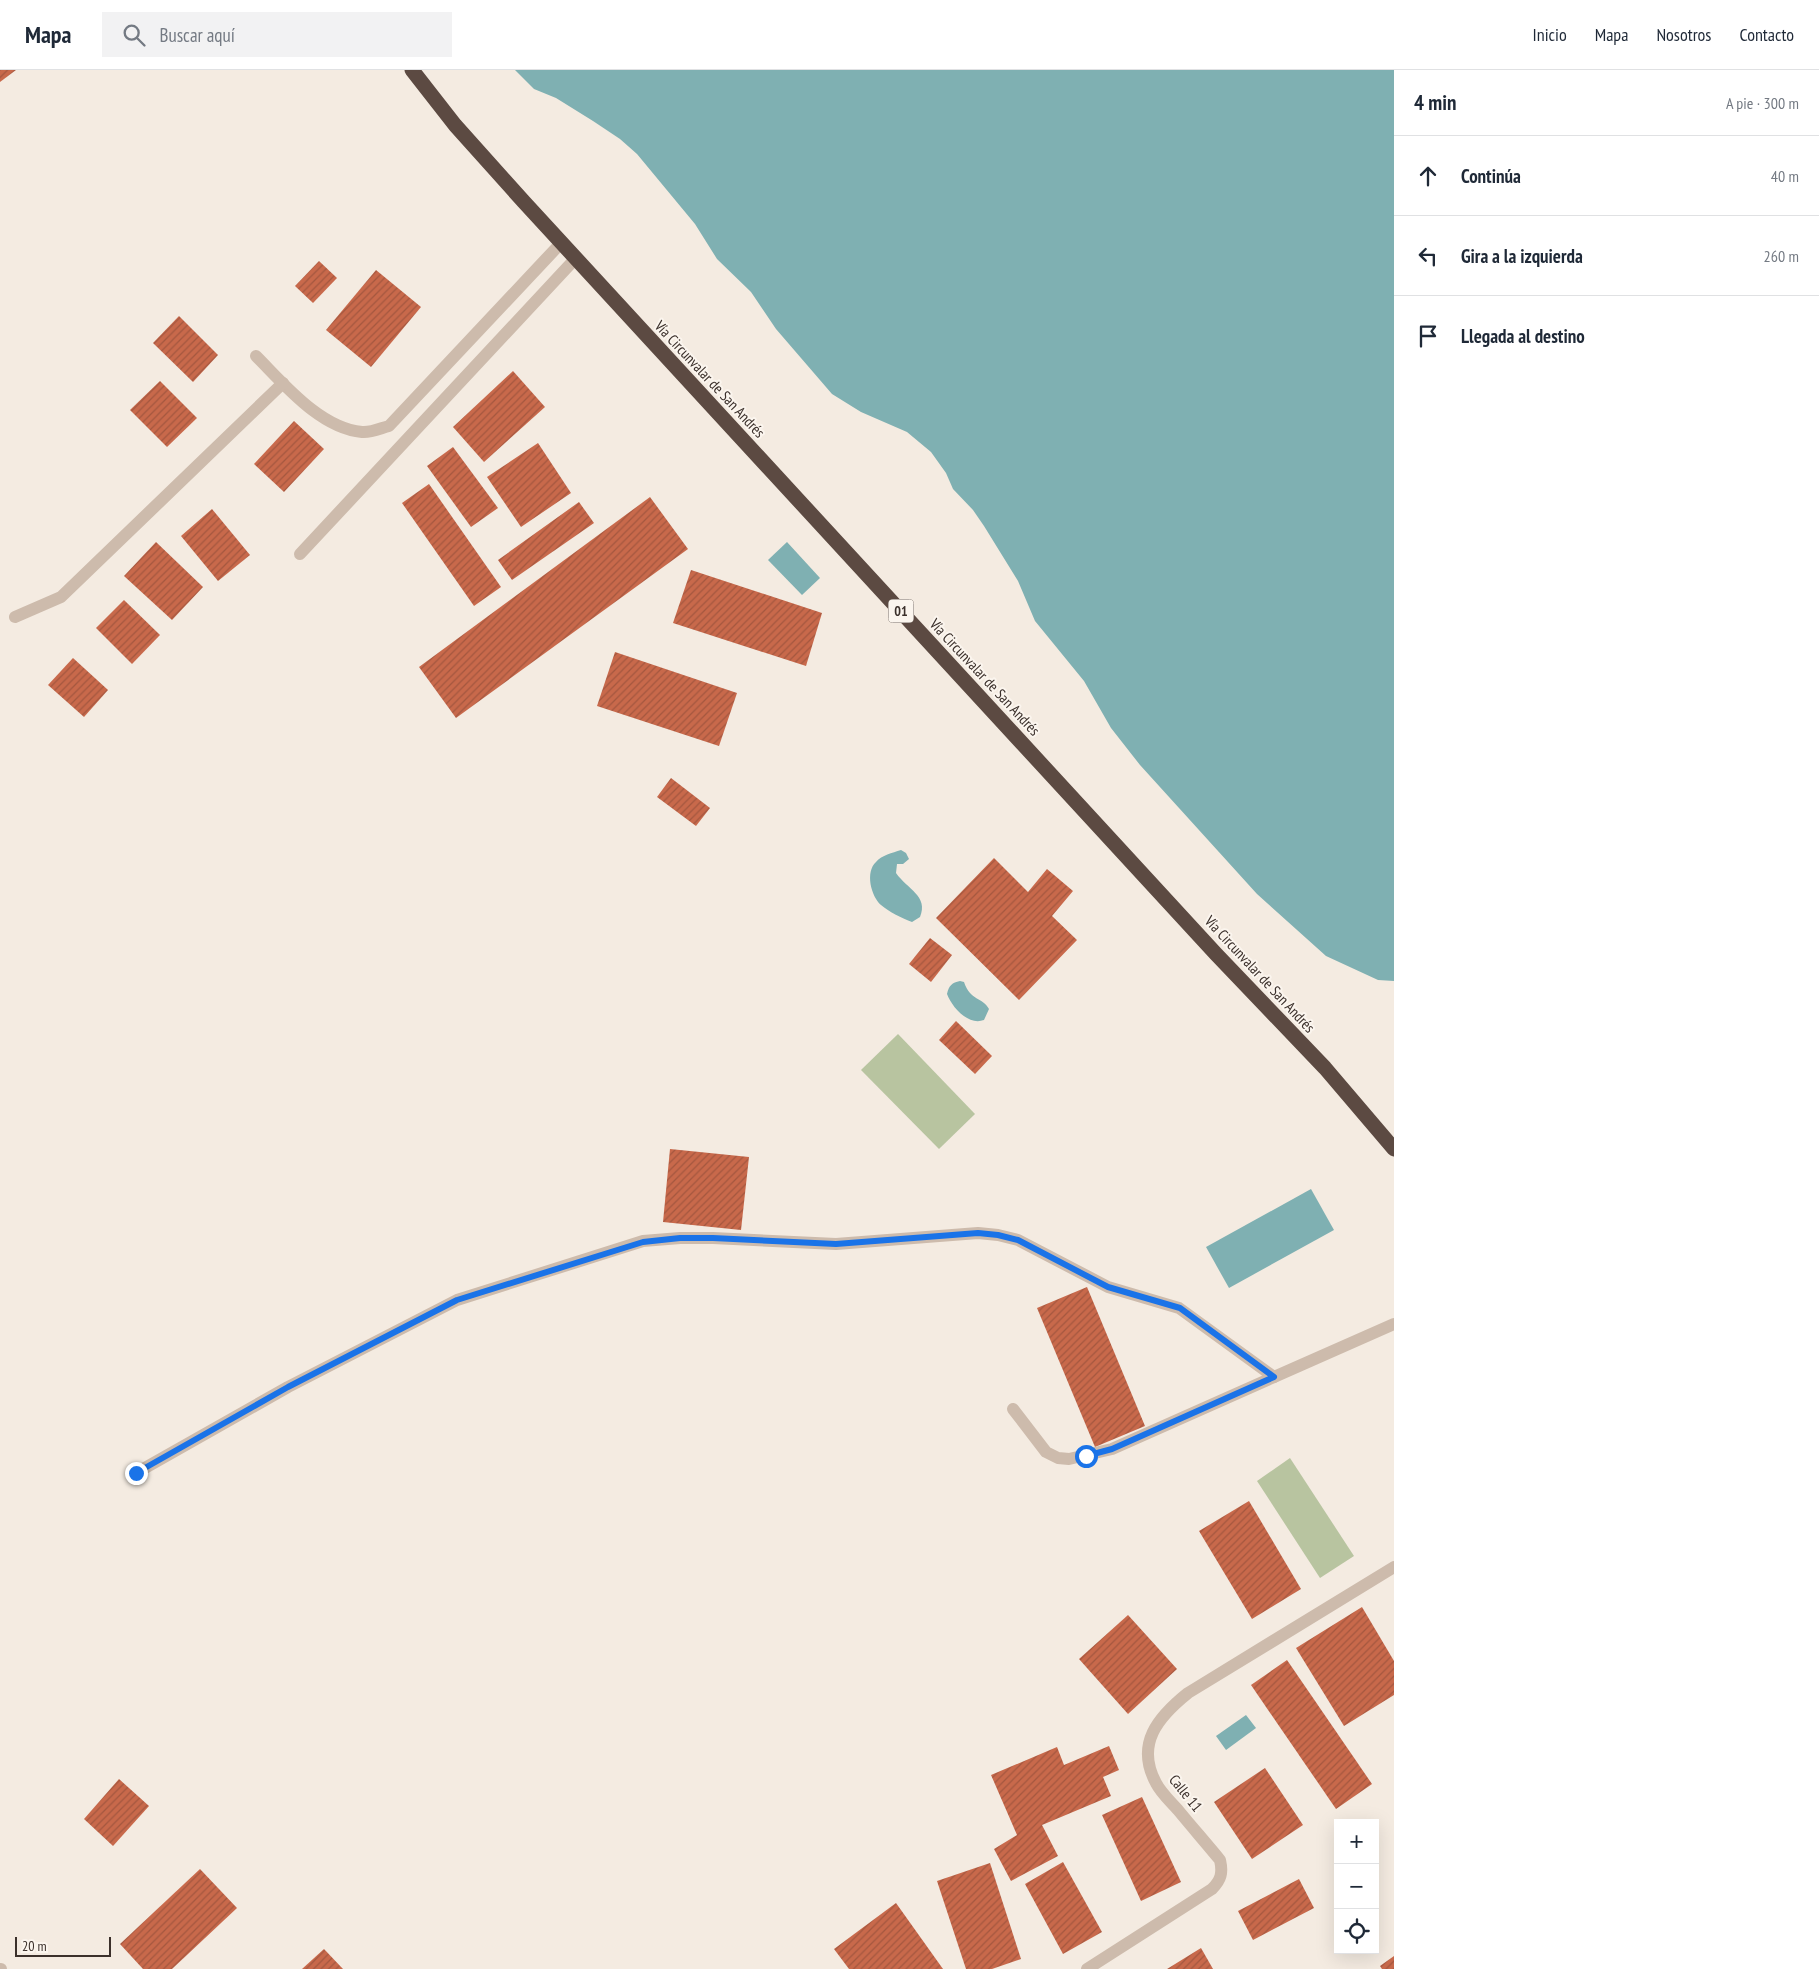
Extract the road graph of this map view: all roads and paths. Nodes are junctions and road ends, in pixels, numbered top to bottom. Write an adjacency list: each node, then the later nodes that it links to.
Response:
1 (412, 70): 2 (highway, Vía Circunvalar de San Andrés / 01)
2 (561, 243): 3 (highway, Vía Circunvalar de San Andrés / 01); 5 (street)
3 (576, 258): 6 (street); 8 (highway, Vía Circunvalar de San Andrés / 01)
4 (256, 356): 5 (street)
5 (282, 383): 7 (street)
6 (300, 554)
7 (15, 617)
8 (1394, 1149)
9 (1394, 1324): 10 (street)
10 (1274, 1377): 11 (street); 12 (street)
11 (1013, 1409)
12 (136, 1473)
13 (1394, 1567): 14 (street, Calle 11)
14 (1087, 1969)

